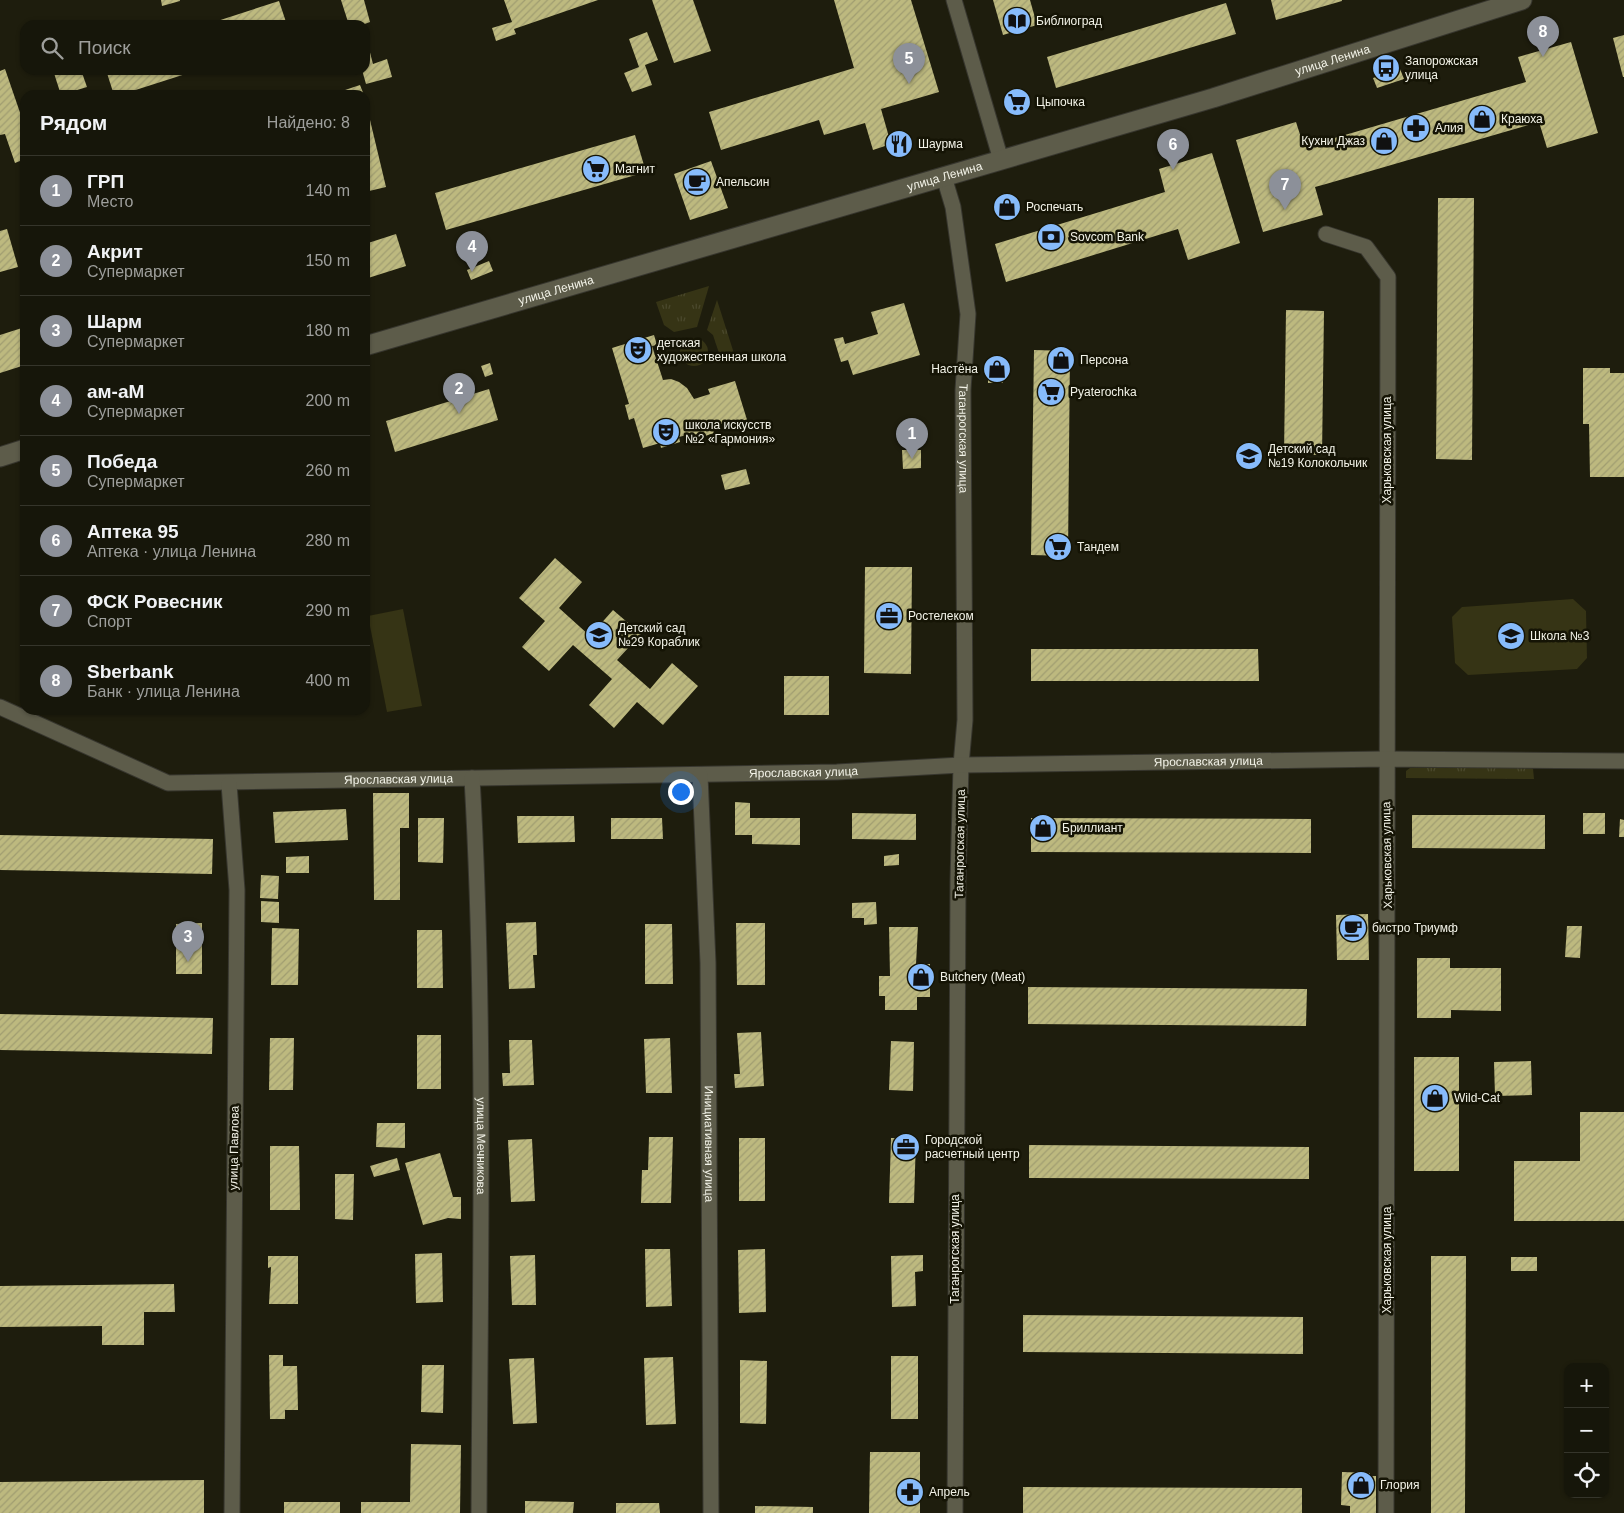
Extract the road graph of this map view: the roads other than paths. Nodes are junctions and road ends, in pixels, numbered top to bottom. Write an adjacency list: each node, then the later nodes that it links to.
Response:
1 (954, 0): 3 (street)
2 (1522, 0): 3 (street, улица Ленина)
3 (1001, 160): 4 (street, улица Ленина)
4 (944, 177): 6 (street, улица Ленина); 12 (street, Таганрогская улица)
5 (1326, 234): 10 (street, Харьковская улица)
6 (370, 345)
7 (20, 451): 8 (street)
8 (0, 457)
9 (0, 707): 15 (street, Ярославская улица)
10 (1385, 759): 11 (street, Ярославская улица); 12 (street, Ярославская улица); 20 (street, Харьковская улица)
11 (1624, 761)
12 (961, 765): 13 (street, Ярославская улица); 19 (street, Таганрогская улица)
13 (700, 775): 14 (street, Ярославская улица); 18 (street, Инициативная улица)
14 (472, 778): 15 (street, Ярославская улица); 17 (street, улица Мечникова)
15 (229, 784): 16 (street, улица Павлова)
16 (232, 1513)
17 (479, 1513)
18 (710, 1513)
19 (955, 1513)
20 (1386, 1513)

